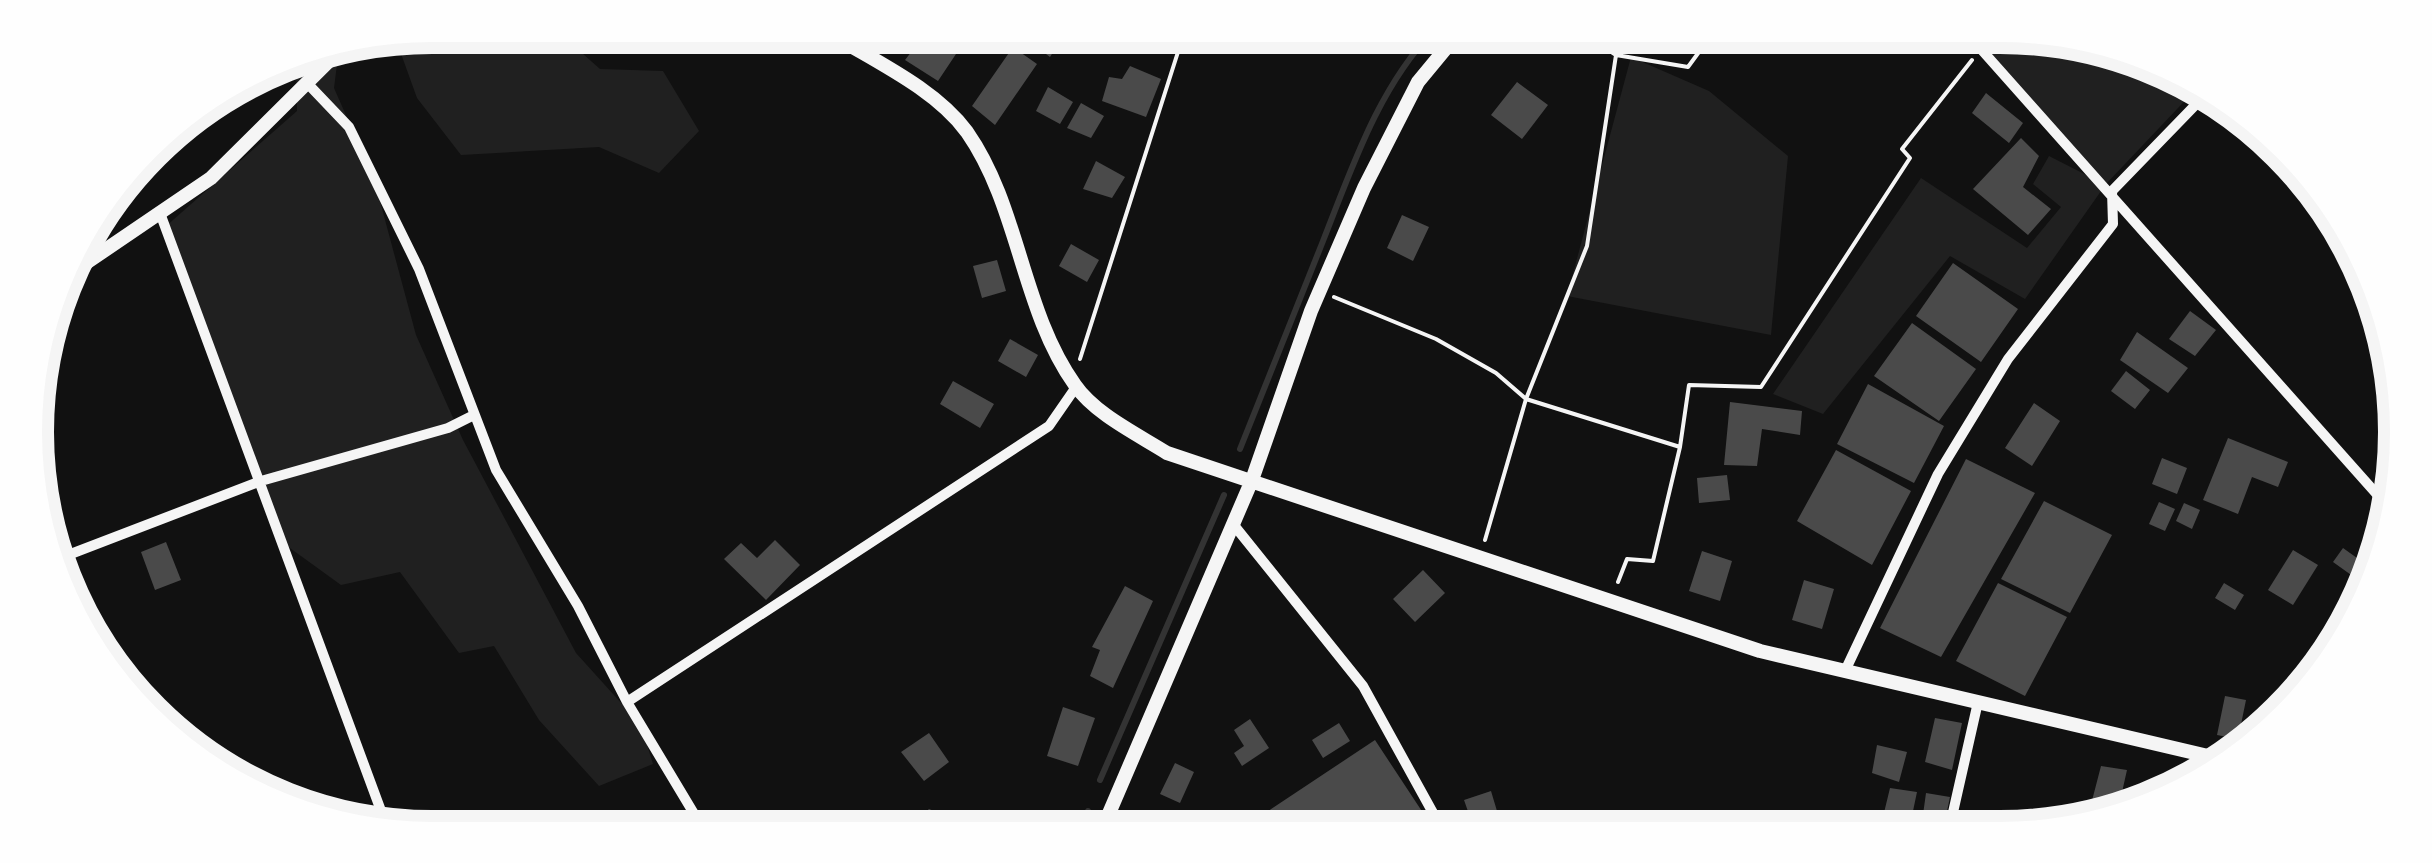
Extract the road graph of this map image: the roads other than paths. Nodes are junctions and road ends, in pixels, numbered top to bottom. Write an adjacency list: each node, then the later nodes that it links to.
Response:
1 (853, 48): 10 (street)
2 (1446, 48): 12 (street)
3 (1982, 48): 7 (street)
4 (329, 62): 5 (street)
5 (308, 84): 8 (street); 11 (street)
6 (2198, 102): 7 (street)
7 (2112, 191): 14 (street); 17 (street)
8 (160, 213): 9 (street); 13 (street)
9 (87, 262)
10 (1076, 387): 12 (street); 18 (street)
11 (472, 416): 13 (street); 18 (street)
12 (1252, 480): 15 (street); 17 (street)
13 (261, 481): 16 (street); 21 (street)
14 (2379, 496)
15 (1233, 524): 23 (street); 24 (street)
16 (68, 555)
17 (1845, 671): 19 (street)
18 (627, 702): 22 (street)
19 (1978, 702): 20 (street); 25 (street)
20 (2206, 756)
21 (382, 812)
22 (695, 816)
23 (1108, 816)
24 (1434, 816)
25 (1952, 816)

